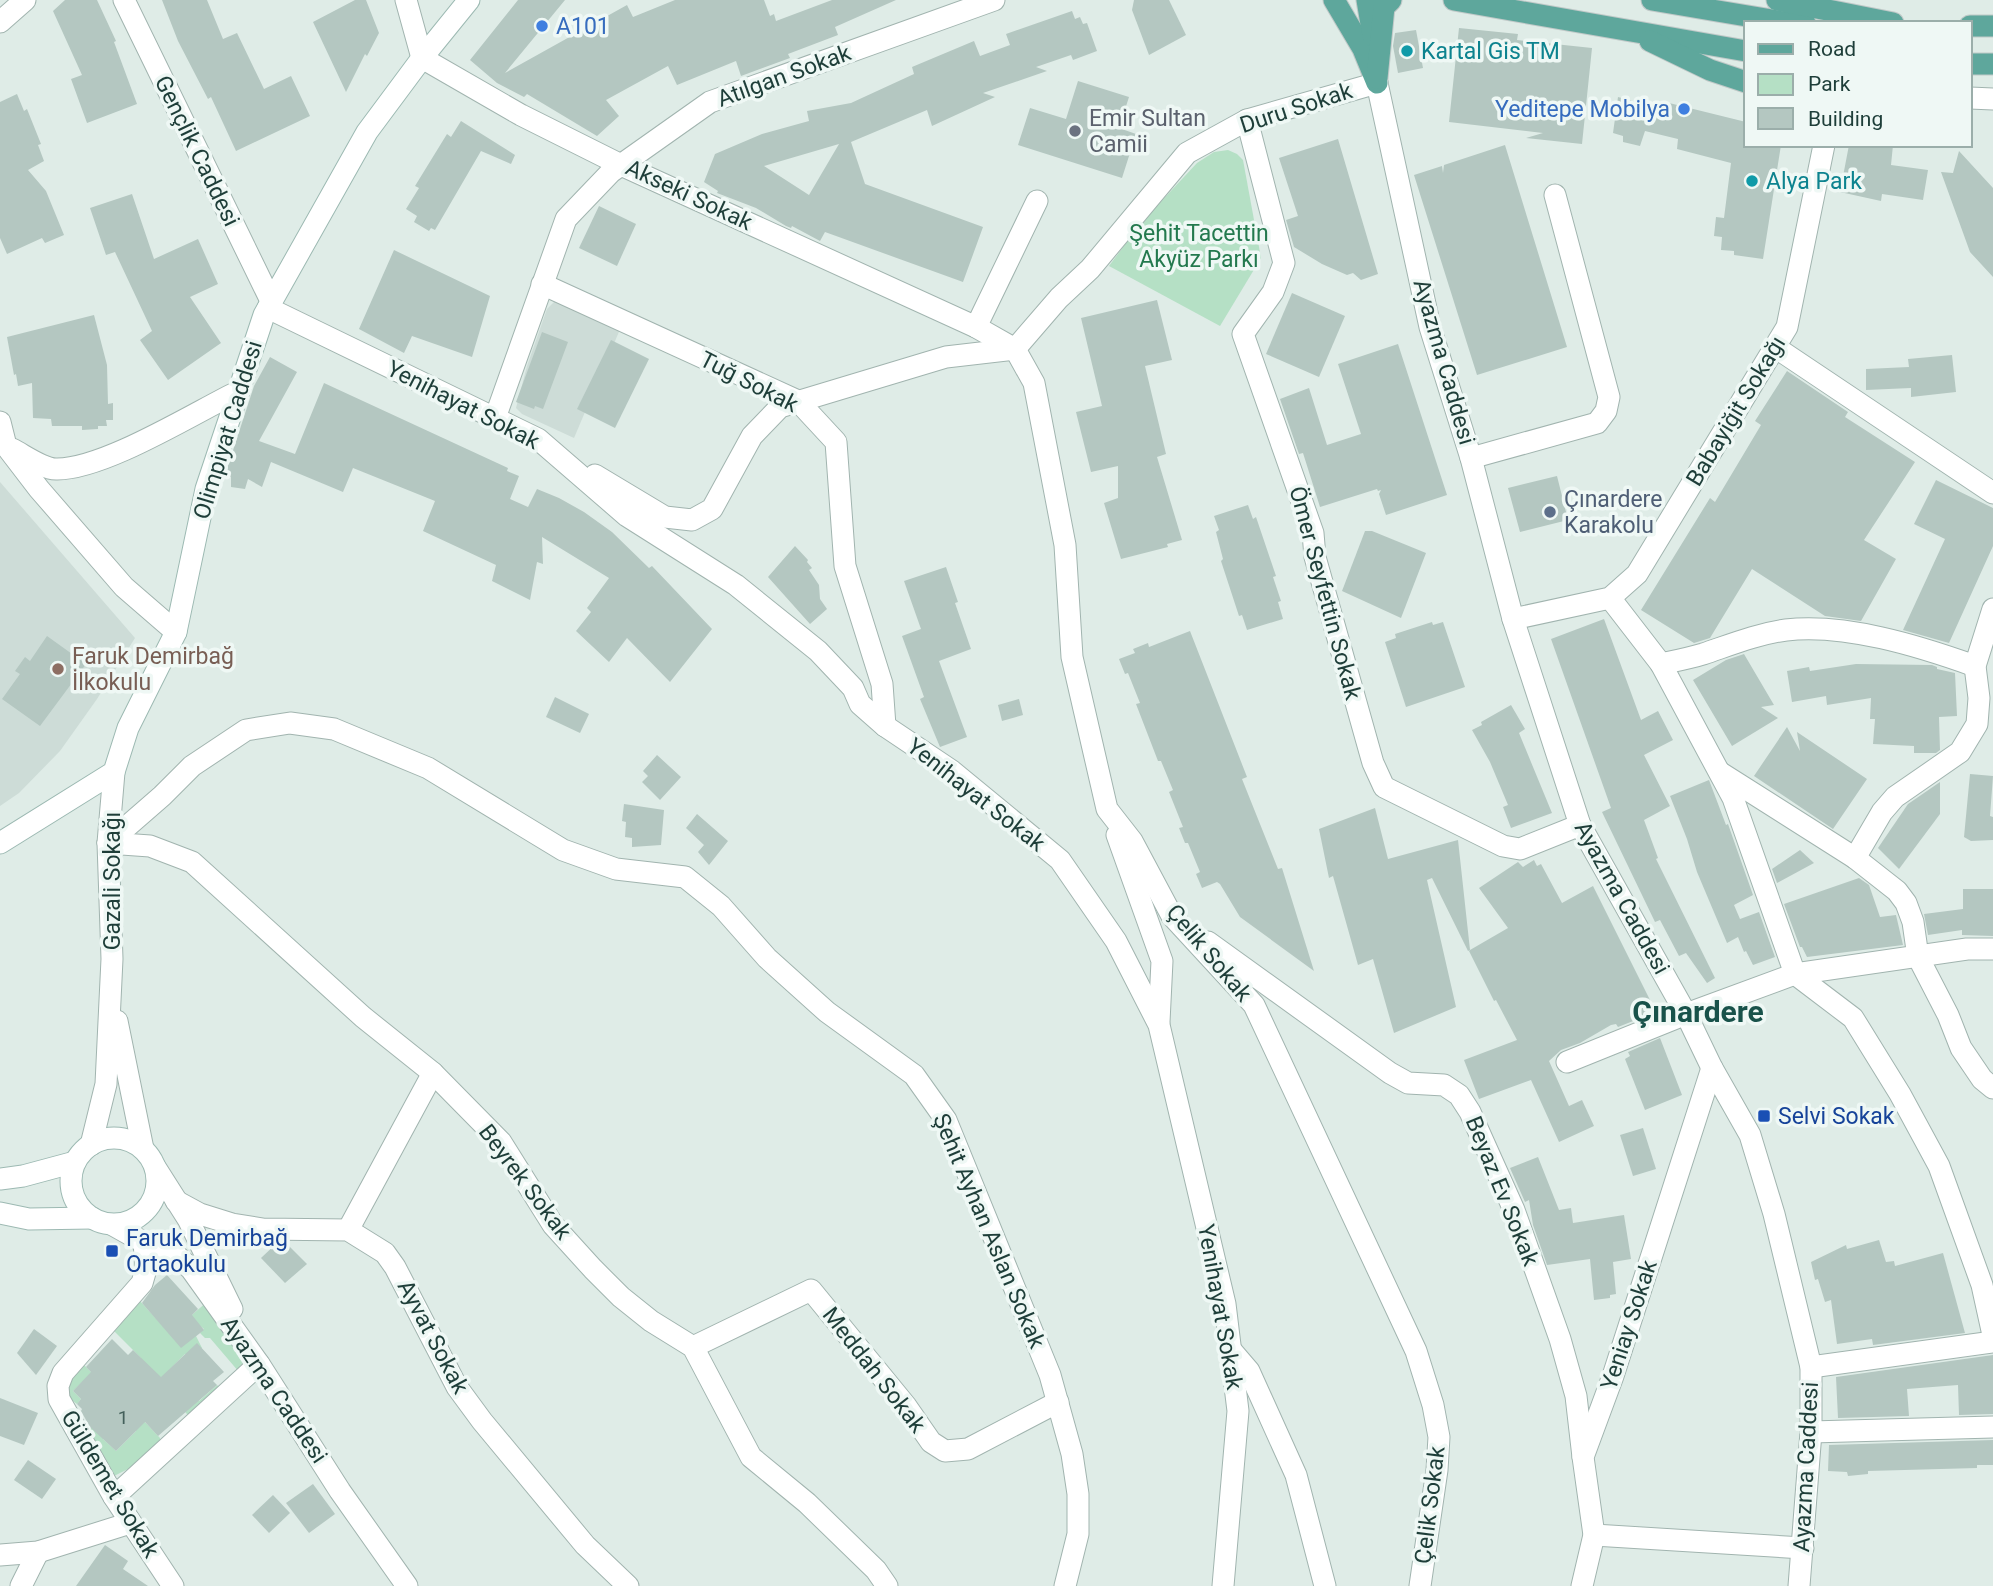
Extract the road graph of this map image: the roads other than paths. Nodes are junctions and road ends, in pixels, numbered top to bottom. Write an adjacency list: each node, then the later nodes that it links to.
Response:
1 (124, 0): 31 (street, Gençlik Caddesi)
2 (406, 0): 18 (street)
3 (469, 0): 18 (street, Olimpiyat Caddesi)
4 (994, 0): 27 (street, Atılgan Sokak)
5 (1334, 0): 22 (main road)
6 (1354, 0): 22 (main road)
7 (1367, 0): 22 (main road)
8 (1391, 0): 22 (main road)
9 (1454, 0): 16 (main road)
10 (1652, 0): 12 (main road)
11 (1777, 0): 13 (main road)
12 (1777, 21)
13 (1882, 21)
14 (1972, 26): 15 (main road)
15 (1993, 26)
16 (1626, 29): 17 (main road); 21 (main road)
17 (1744, 51)
18 (422, 58): 27 (street, Akseki Sokak); 31 (street, Olimpiyat Caddesi)
19 (1972, 64): 20 (main road)
20 (1993, 64)
21 (1744, 81)
22 (1377, 83): 25 (street, Duru Sokak); 41 (street, Ayazma Caddesi)
23 (1972, 98): 24 (street)
24 (1993, 99)
25 (1247, 120): 34 (street, Duru Sokak); 53 (street, Ömer Seyfettin Sokak)
26 (1824, 147): 33 (street, Babayiğit Sokağı)
27 (621, 165): 30 (street, Atılgan Sokak); 32 (street, Akseki Sokak)
28 (1555, 195): 41 (street)
29 (1037, 201): 32 (street)
30 (542, 284): 36 (street, Tuğ Sokak); 37 (street, Atılgan Sokak)
31 (269, 305): 35 (street, Olimpiyat Caddesi); 37 (street, Yenihayat Sokak)
32 (976, 327): 34 (street, Akseki Sokak)
33 (1775, 347): 42 (street); 43 (street, Babayiğit Sokağı)
34 (1015, 349): 36 (street); 52 (street, Çelik Sokak)
35 (239, 391): 40 (street); 46 (street, Olimpiyat Caddesi)
36 (798, 401): 39 (street); 49 (street, Tuğ Sokak)
37 (495, 418): 39 (street, Yenihayat Sokak)
38 (0, 422): 40 (street)
39 (538, 439): 49 (street, Yenihayat Sokak)
40 (3, 446): 46 (street)
41 (1471, 458): 45 (street, Ayazma Caddesi)
42 (1993, 494)
43 (1610, 598): 45 (street, Babayiğit Sokağı); 47 (street)
44 (1993, 609): 48 (street)
45 (1513, 619): 53 (street, Ayazma Caddesi)
46 (176, 632): 50 (street, Olimpiyat Caddesi)
47 (1661, 664): 48 (street); 51 (street)
48 (1975, 666): 56 (street)
49 (885, 726): 63 (street, Yenihayat Sokak)
50 (114, 772): 54 (street); 55 (street, Gazali Sokağı)
51 (1719, 772): 56 (street); 60 (street)
52 (1107, 809): 57 (street, Çelik Sokak); 63 (street)
53 (1580, 825): 62 (street, Ayazma Caddesi)
54 (0, 843)
55 (108, 843): 61 (street, Gazali Sokağı); 66 (street, Beyrek Sokak); 84 (street, Şehit Ayhan Aslan Sokak)
56 (1855, 858): 59 (street)
57 (1172, 916): 87 (street, Beyaz Ev Sokak); 102 (street, Çelik Sokak)
58 (1993, 948): 59 (street)
59 (1918, 957): 60 (street); 67 (street)
60 (1795, 974): 62 (street); 78 (street)
61 (111, 991): 68 (street); 69 (street)
62 (1686, 1014): 64 (street); 65 (street, Ayazma Caddesi)
63 (1159, 1025): 81 (street, Yenihayat Sokak)
64 (1567, 1062)
65 (1713, 1068): 83 (street, Ayazma Caddesi); 87 (street, Yeniay Sokak)
66 (433, 1073): 76 (street); 80 (street, Beyrek Sokak)
67 (1993, 1088)
68 (91, 1145): 69 (street); 70 (street)
69 (149, 1158): 72 (street); 75 (street)
70 (75, 1162): 71 (street); 74 (street)
71 (0, 1179)
72 (176, 1200): 76 (street); 82 (street)
73 (0, 1213): 74 (street)
74 (92, 1218): 75 (street, Ayazma Caddesi)
75 (113, 1225): 77 (street, Ayazma Caddesi)
76 (348, 1230): 97 (street, Ayvat Sokak)
77 (144, 1242): 82 (street, Ayazma Caddesi); 88 (street, Güldemet Sokak)
78 (1993, 1335)
79 (1993, 1342): 83 (street)
80 (693, 1347): 84 (street, Meddah Sokak); 98 (street)
81 (1230, 1349): 100 (street, Yenihayat Sokak); 101 (street)
82 (259, 1364): 88 (street); 96 (street, Ayazma Caddesi)
83 (1811, 1367): 86 (street, Ayazma Caddesi)
84 (1058, 1402): 99 (street, Şehit Ayhan Aslan Sokak)
85 (1993, 1427): 86 (street)
86 (1811, 1432): 91 (street, Ayazma Caddesi)
87 (1583, 1457): 90 (street, Yeniay Sokak)
88 (114, 1497): 89 (street, Güldemet Sokak)
89 (130, 1522): 92 (street); 95 (street, Güldemet Sokak)
90 (1594, 1535): 91 (street); 103 (street, Yeniay Sokak)
91 (1802, 1548): 104 (street, Ayazma Caddesi)
92 (38, 1552): 93 (street); 94 (street)
93 (0, 1555)
94 (21, 1586)
95 (173, 1586)
96 (407, 1586)
97 (628, 1586)
98 (887, 1586)
99 (1065, 1586)
100 (1223, 1586)
101 (1325, 1586)
102 (1420, 1586)
103 (1582, 1586)
104 (1799, 1586)

